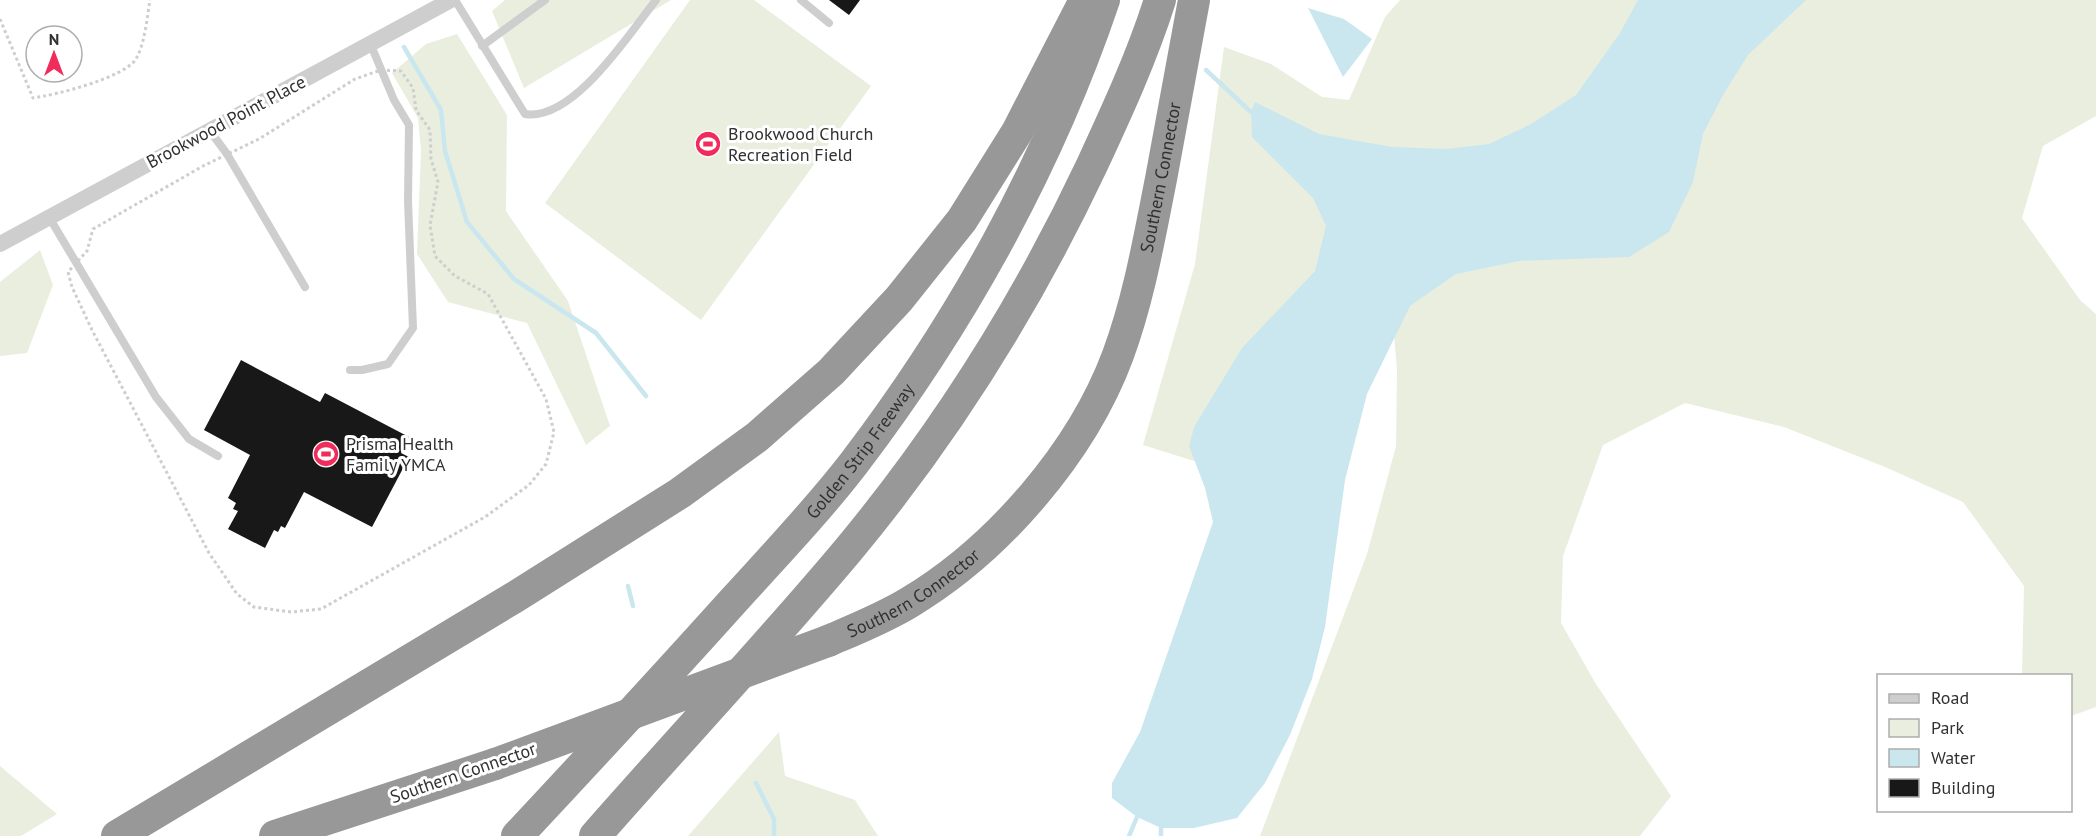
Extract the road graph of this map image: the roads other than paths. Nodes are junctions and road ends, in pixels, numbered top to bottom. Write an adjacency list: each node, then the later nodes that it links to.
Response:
1 (453, 0): 10 (street, Brookwood Point Place); 11 (lane)
2 (545, 0): 11 (lane)
3 (656, 0): 11 (lane)
4 (801, 0): 9 (lane)
5 (1085, 0): 18 (highway)
6 (1104, 0): 20 (highway, Golden Strip Freeway)
7 (1160, 0): 21 (highway)
8 (1194, 0): 19 (highway, Southern Connector, bridge)
9 (829, 23)
10 (370, 43): 12 (street, Brookwood Point Place); 16 (lane)
11 (482, 46)
12 (210, 131): 13 (street, Brookwood Point Place); 15 (lane)
13 (49, 217): 14 (street, Brookwood Point Place); 17 (lane)
14 (0, 244)
15 (305, 287)
16 (350, 370)
17 (218, 456)
18 (117, 836)
19 (275, 836)
20 (517, 836)
21 (595, 836)

